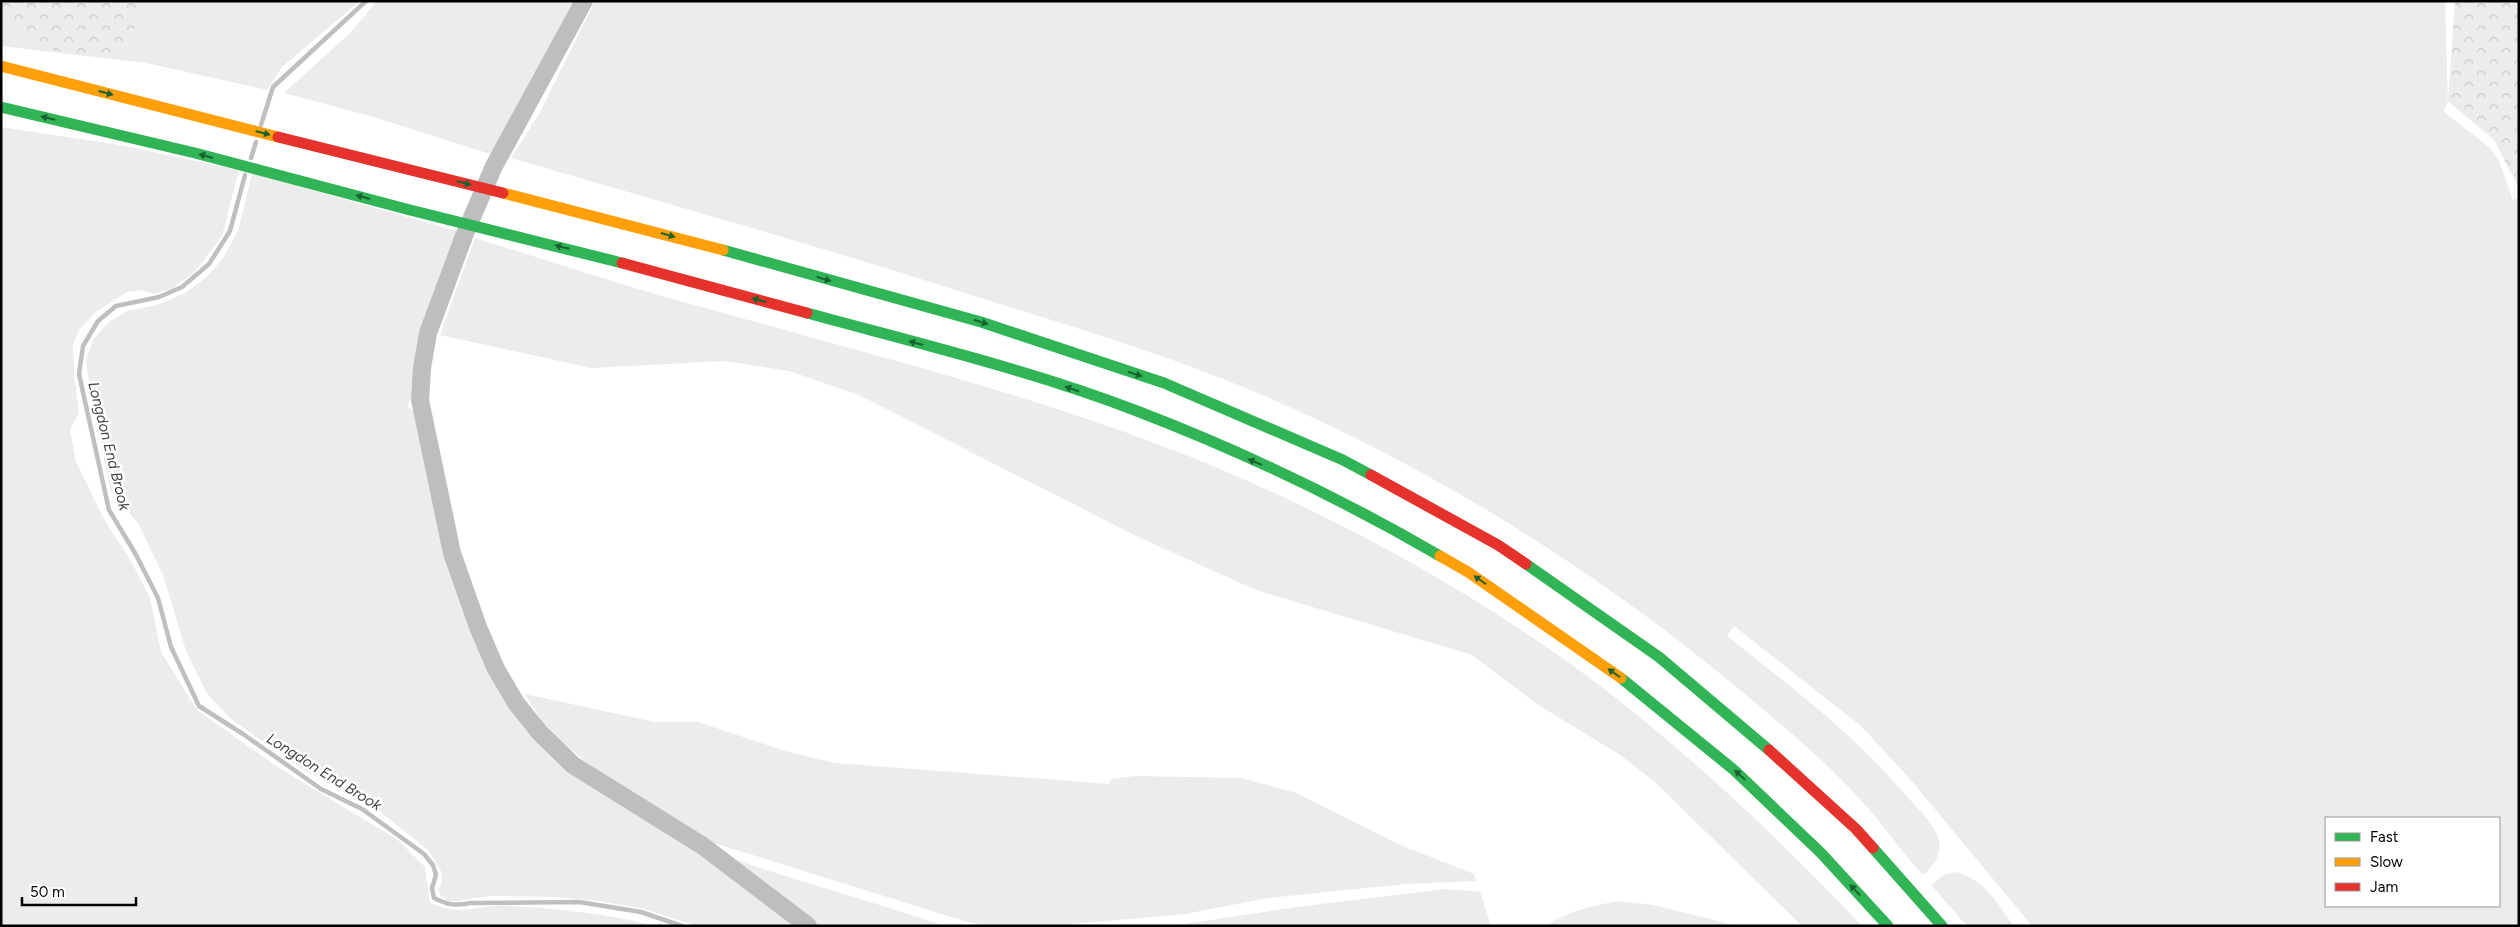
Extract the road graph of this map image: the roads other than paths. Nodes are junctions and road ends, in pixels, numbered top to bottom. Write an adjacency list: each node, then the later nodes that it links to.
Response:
1 (584, 1): 4 (street)
2 (5, 66): 6 (highway, one-way to 6)
3 (1, 107): 5 (highway, one-way to 3)
4 (808, 926)
5 (1888, 926)
6 (1942, 926)

